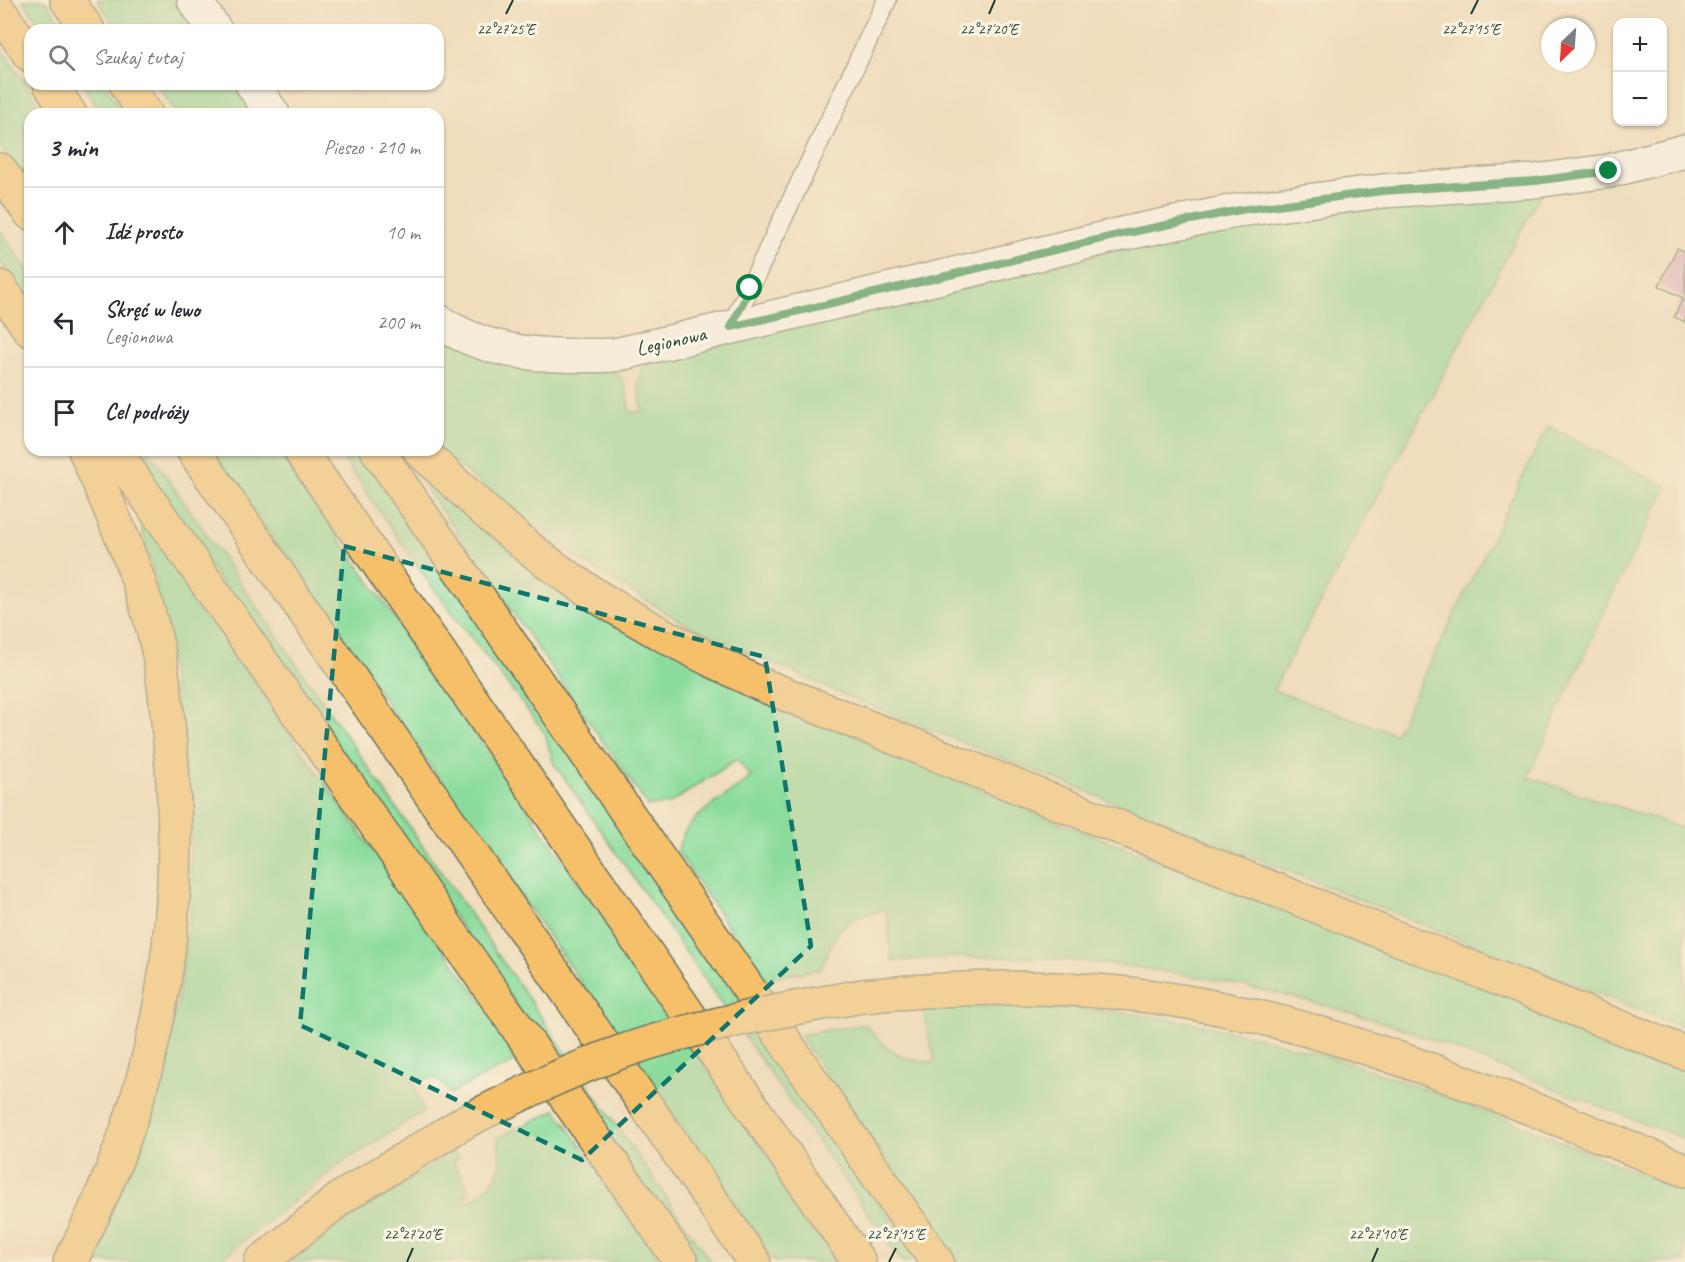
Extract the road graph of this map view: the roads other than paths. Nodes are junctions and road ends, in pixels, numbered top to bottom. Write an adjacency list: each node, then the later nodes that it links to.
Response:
1 (67, 0): 5 (main road)
2 (194, 0): 6 (street)
3 (887, 0): 19 (lane)
4 (0, 12): 7 (main road)
5 (84, 24)
6 (211, 24)
7 (24, 46)
8 (54, 90): 11 (main road)
9 (130, 90): 12 (main road)
10 (256, 90): 13 (street)
11 (66, 108)
12 (142, 108)
13 (269, 108)
14 (1685, 151): 19 (street, Legionowa)
15 (0, 170): 16 (main road)
16 (24, 204)
17 (14, 308): 20 (main road)
18 (444, 324): 19 (street, Legionowa)
19 (731, 327)
20 (24, 328)
21 (87, 456): 29 (main road)
22 (118, 456): 31 (main road)
23 (197, 456): 32 (main road)
24 (304, 456): 33 (main road)
25 (381, 456): 34 (main road)
26 (426, 456): 27 (main road)
27 (1685, 1053)
28 (1685, 1170): 30 (main road, bridge)
29 (70, 1262)
30 (261, 1262)
31 (681, 1262)
32 (754, 1262)
33 (859, 1262)
34 (937, 1262)

